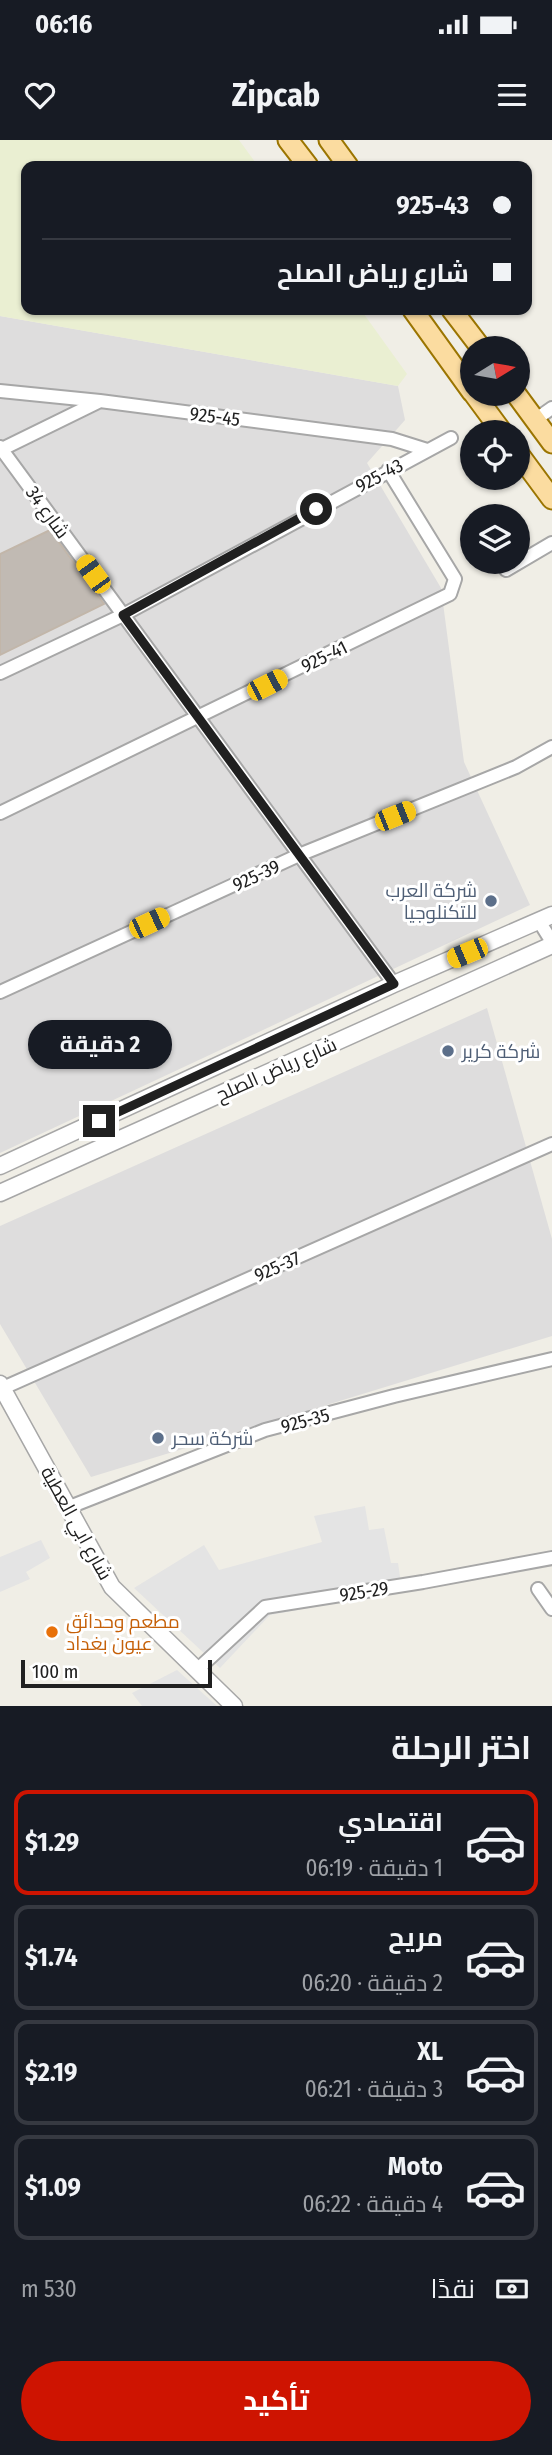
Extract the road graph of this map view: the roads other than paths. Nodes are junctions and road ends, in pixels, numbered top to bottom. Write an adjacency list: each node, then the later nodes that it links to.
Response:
1 (288, 140): 3 (main road)
2 (329, 140): 4 (main road)
3 (304, 161)
4 (344, 161)
5 (417, 315): 8 (main road)
6 (456, 315): 7 (main road)
7 (472, 336)
8 (460, 375)
9 (0, 391): 10 (street, 925-45)
10 (100, 401): 16 (street); 17 (street, 925-45)
11 (525, 406): 13 (main road)
12 (552, 408): 13 (street)
13 (535, 420): 15 (main road)
14 (451, 438): 17 (street, 925-43)
15 (552, 443)
16 (1, 449): 23 (street, شارع 34)
17 (427, 450): 19 (street, 925-43)
18 (530, 469): 20 (main road)
19 (388, 470): 23 (street, 925-43); 25 (street, 925-41)
20 (552, 499)
21 (552, 543): 22 (street)
22 (530, 556)
23 (123, 615): 24 (street, 925-43); 25 (street, شارع 34)
24 (0, 673)
25 (199, 719): 27 (street, 925-41); 28 (street, شارع 34)
26 (552, 747): 28 (street, 925-39)
27 (0, 813)
28 (299, 855): 31 (street, شارع 34); 32 (street, 925-39)
29 (546, 918): 30 (street); 31 (street, شارع رياض الصلح)
30 (552, 944): 35 (street, شارع رياض الصلح)
31 (394, 984): 33 (street, شارع رياض الصلح)
32 (0, 992)
33 (74, 1132): 35 (street); 36 (street, شارع رياض الصلح)
34 (552, 1144): 39 (street, 925-37)
35 (86, 1154): 37 (street, شارع رياض الصلح)
36 (0, 1166)
37 (0, 1193)
38 (552, 1359): 40 (street, 925-35)
39 (1, 1386): 40 (street, شارع ابي العطية)
40 (67, 1508): 44 (street, شارع ابي العطية)
41 (552, 1558): 44 (street, 925-29)
42 (538, 1589): 43 (street)
43 (552, 1609)
44 (198, 1669): 45 (street, شارع ابي العطية)
45 (234, 1706)

